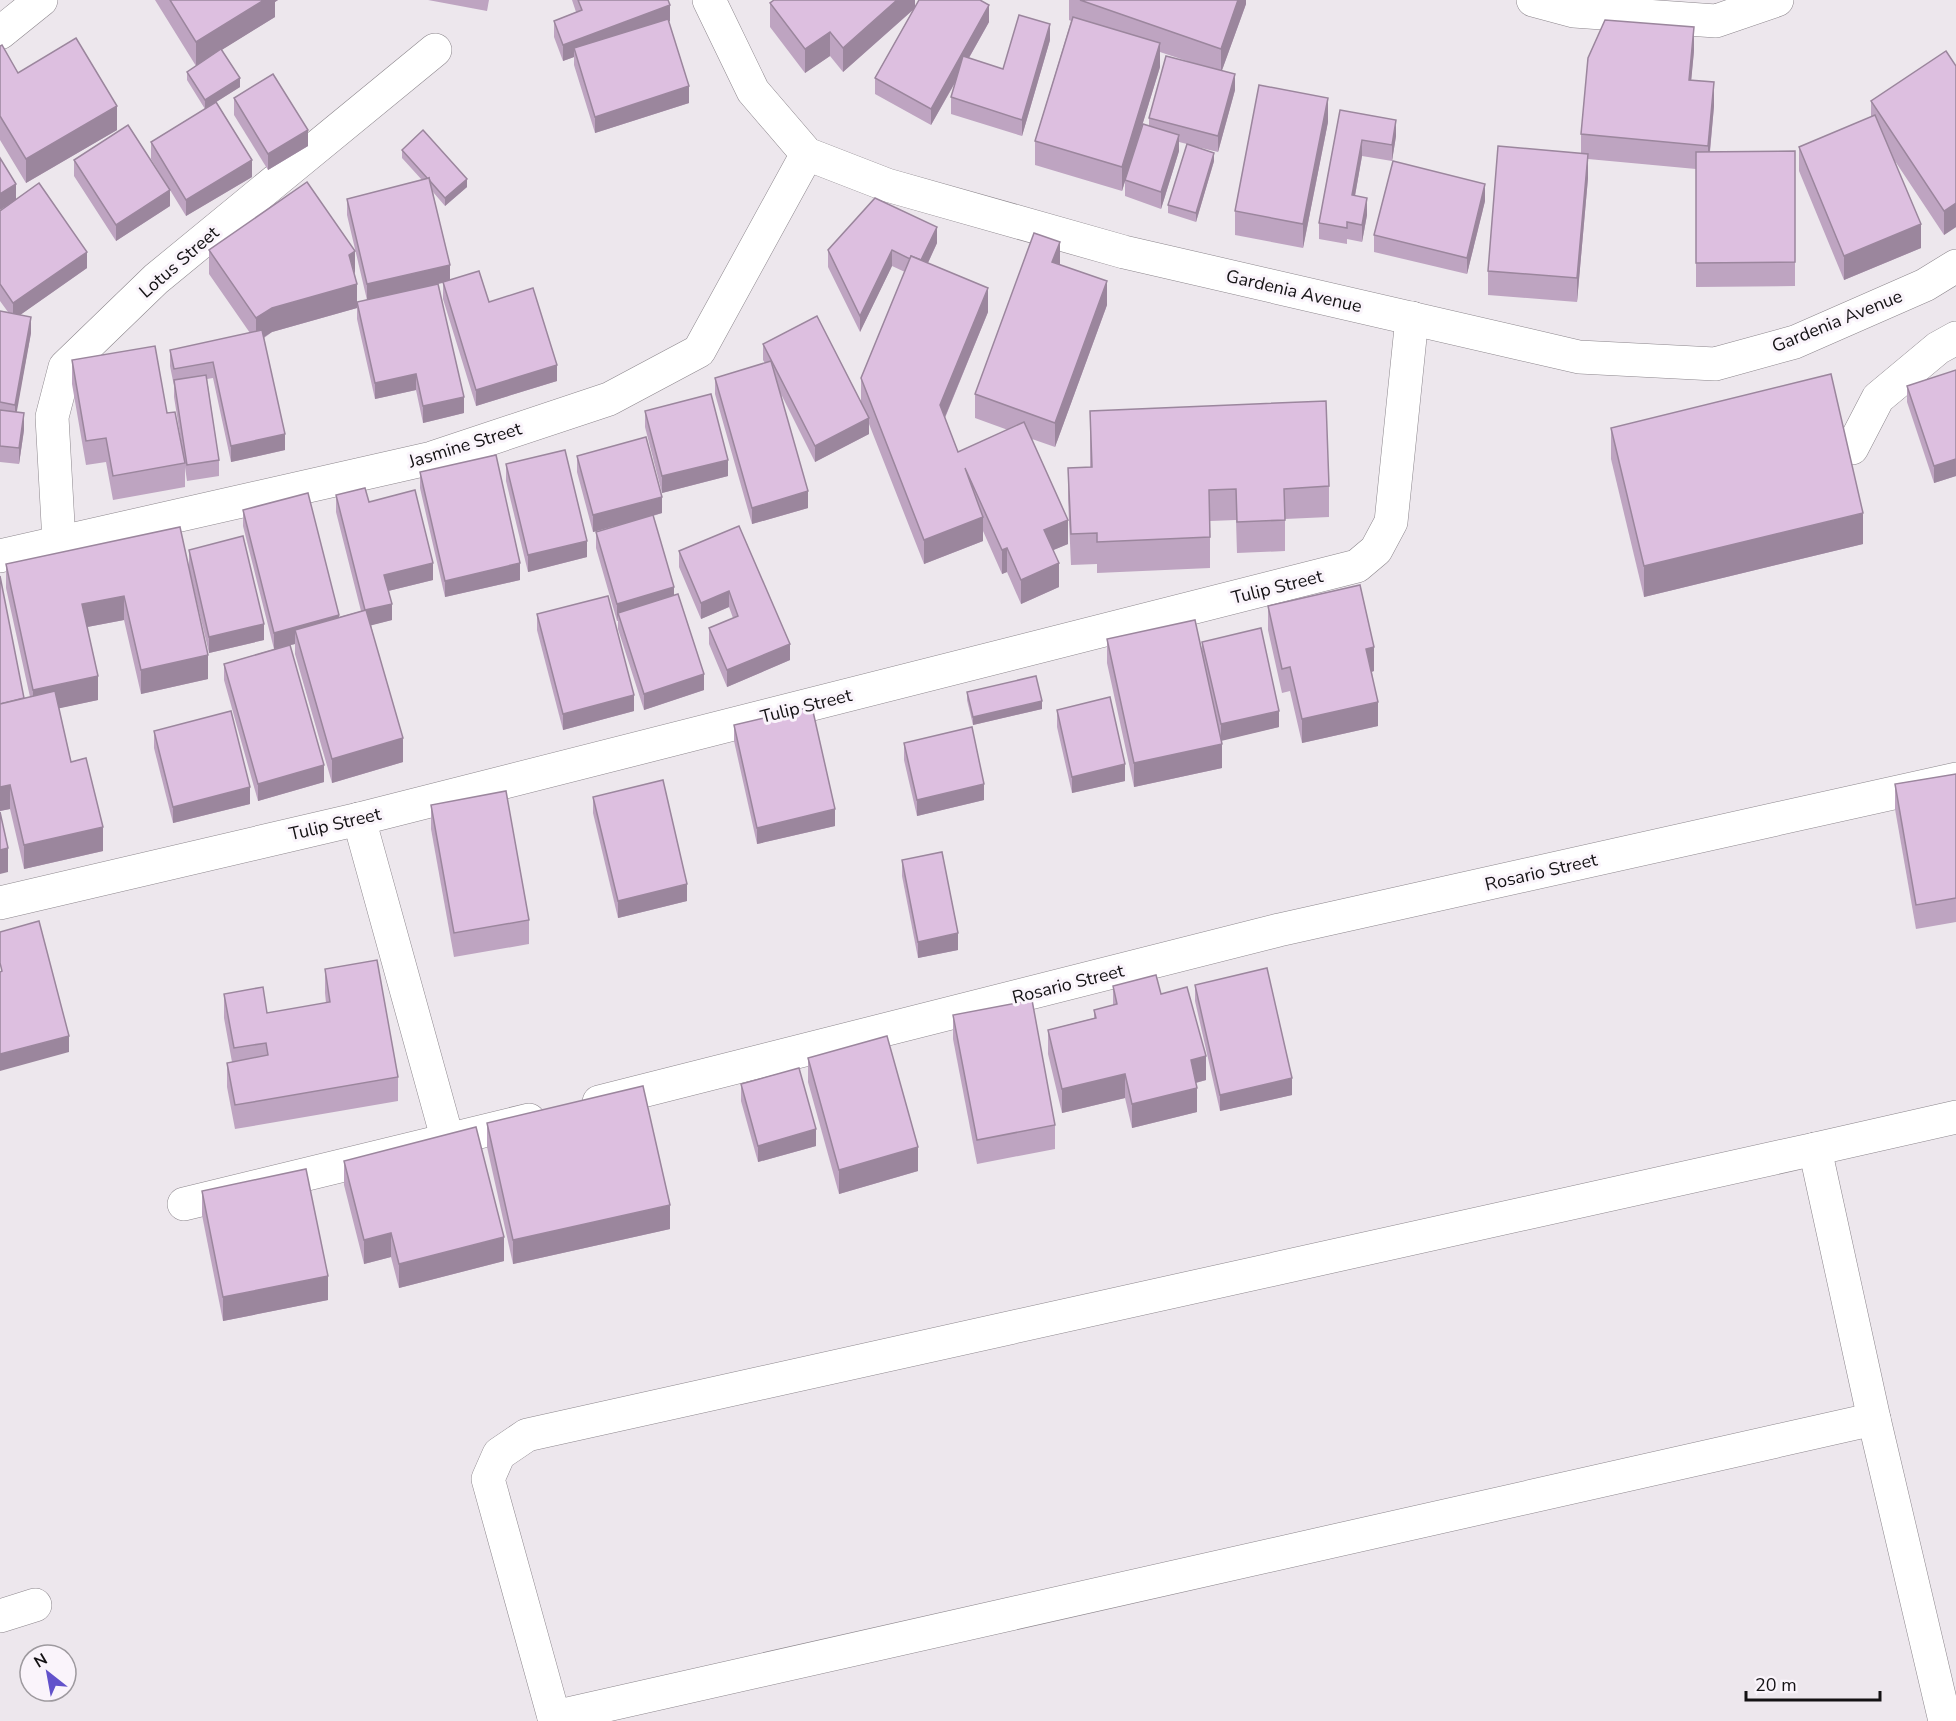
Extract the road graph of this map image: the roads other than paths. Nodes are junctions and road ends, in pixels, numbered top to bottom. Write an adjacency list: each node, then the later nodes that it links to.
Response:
1 (41, 0): 5 (street)
2 (710, 0): 7 (street, Gardenia Avenue)
3 (1533, 0): 4 (street)
4 (1777, 0)
5 (0, 33)
6 (435, 50): 12 (street, Lotus Street)
7 (807, 154): 9 (street, Gardenia Avenue); 12 (street, Jasmine Street)
8 (1956, 266): 9 (street, Gardenia Avenue)
9 (1412, 318): 15 (street, Tulip Street)
10 (1956, 338): 11 (street)
11 (1852, 448)
12 (59, 542): 13 (street, Jasmine Street)
13 (0, 556)
14 (1956, 779): 18 (street, Rosario Street)
15 (359, 819): 16 (street, Tulip Street); 18 (street)
16 (0, 903)
17 (1956, 1117): 19 (street)
18 (448, 1141): 20 (street, Rosario Street)
19 (1815, 1149): 21 (street); 24 (street)
20 (184, 1204)
21 (1874, 1419): 24 (street); 25 (street)
22 (35, 1605): 23 (street)
23 (0, 1616)
24 (555, 1719)
25 (1945, 1721)

